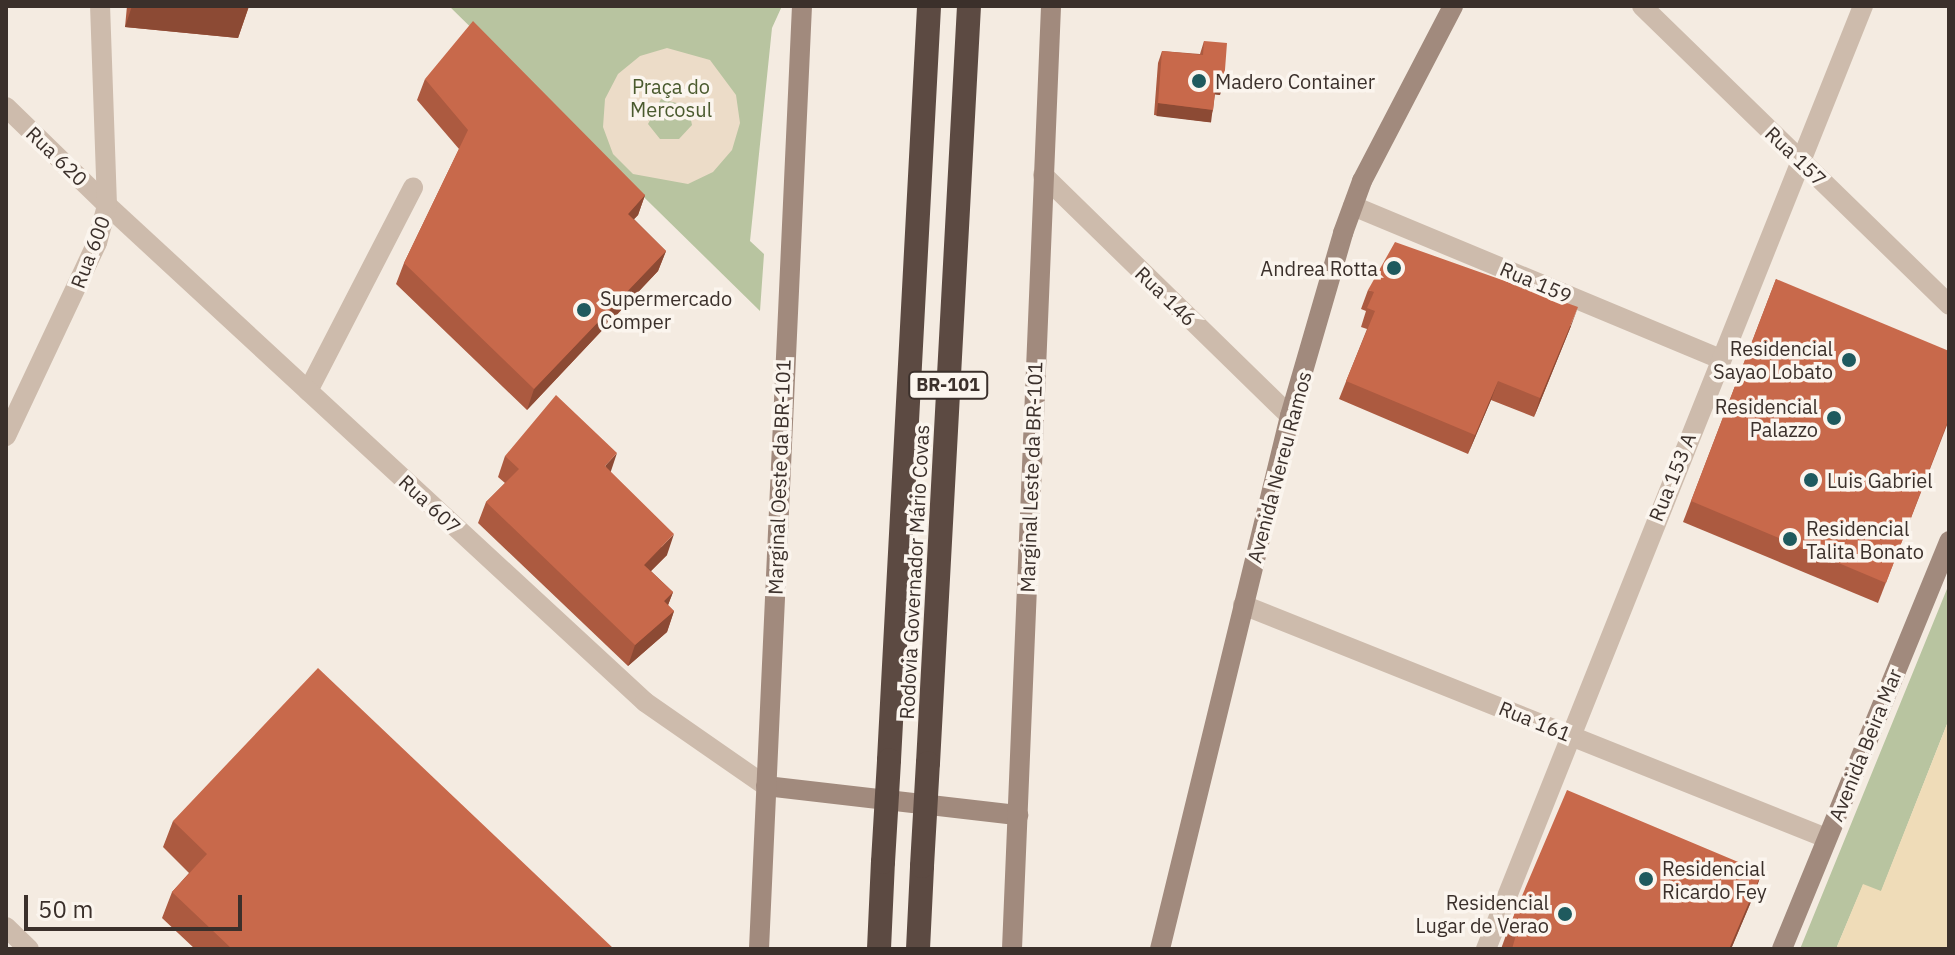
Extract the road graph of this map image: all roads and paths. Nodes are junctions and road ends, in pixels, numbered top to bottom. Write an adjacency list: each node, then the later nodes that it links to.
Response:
1 (100, 6): 13 (street, Rua 600)
2 (802, 6): 24 (main road, Marginal Oeste da BR-101)
3 (929, 6): 30 (highway, Rodovia Governador Mário Covas / BR-101, bridge)
4 (969, 6): 31 (highway, Rodovia Governador Mário Covas / BR-101, bridge)
5 (1051, 6): 11 (main road, Marginal Leste da BR-101)
6 (1453, 6): 14 (main road, Avenida Nereu Ramos)
7 (1642, 6): 10 (street, Rua 157)
8 (1863, 6): 10 (street, Rua 153 A)
9 (6, 107): 13 (street, Rua 620)
10 (1800, 160): 15 (street, Rua 157); 16 (street, Rua 153 A)
11 (1043, 175): 19 (street, Rua 146); 25 (main road, Marginal Leste da BR-101)
12 (413, 188): 17 (street)
13 (107, 205): 17 (street, Rua 607); 18 (street, Rua 600)
14 (1353, 206): 16 (street, Rua 159); 19 (main road, Avenida Nereu Ramos)
15 (1949, 305)
16 (1719, 358): 23 (street, Rua 153 A)
17 (308, 391): 24 (street, Rua 607)
18 (12, 405): 20 (street, Rua 600)
19 (1290, 416): 22 (main road, Avenida Nereu Ramos)
20 (6, 436)
21 (1949, 541): 26 (main road, Avenida Beira Mar)
22 (1243, 605): 23 (street, Rua 161); 33 (main road, Avenida Nereu Ramos)
23 (1569, 735): 26 (street, Rua 161); 34 (street, Rua 153 A)
24 (766, 786): 25 (main road); 29 (main road, Marginal Oeste da BR-101)
25 (1018, 815): 32 (main road, Marginal Leste da BR-101)
26 (1826, 838): 35 (main road, Avenida Beira Mar)
27 (6, 927): 28 (street)
28 (29, 949)
29 (759, 949)
30 (879, 949)
31 (918, 949)
32 (1012, 949)
33 (1160, 949)
34 (1486, 949)
35 (1782, 949)

